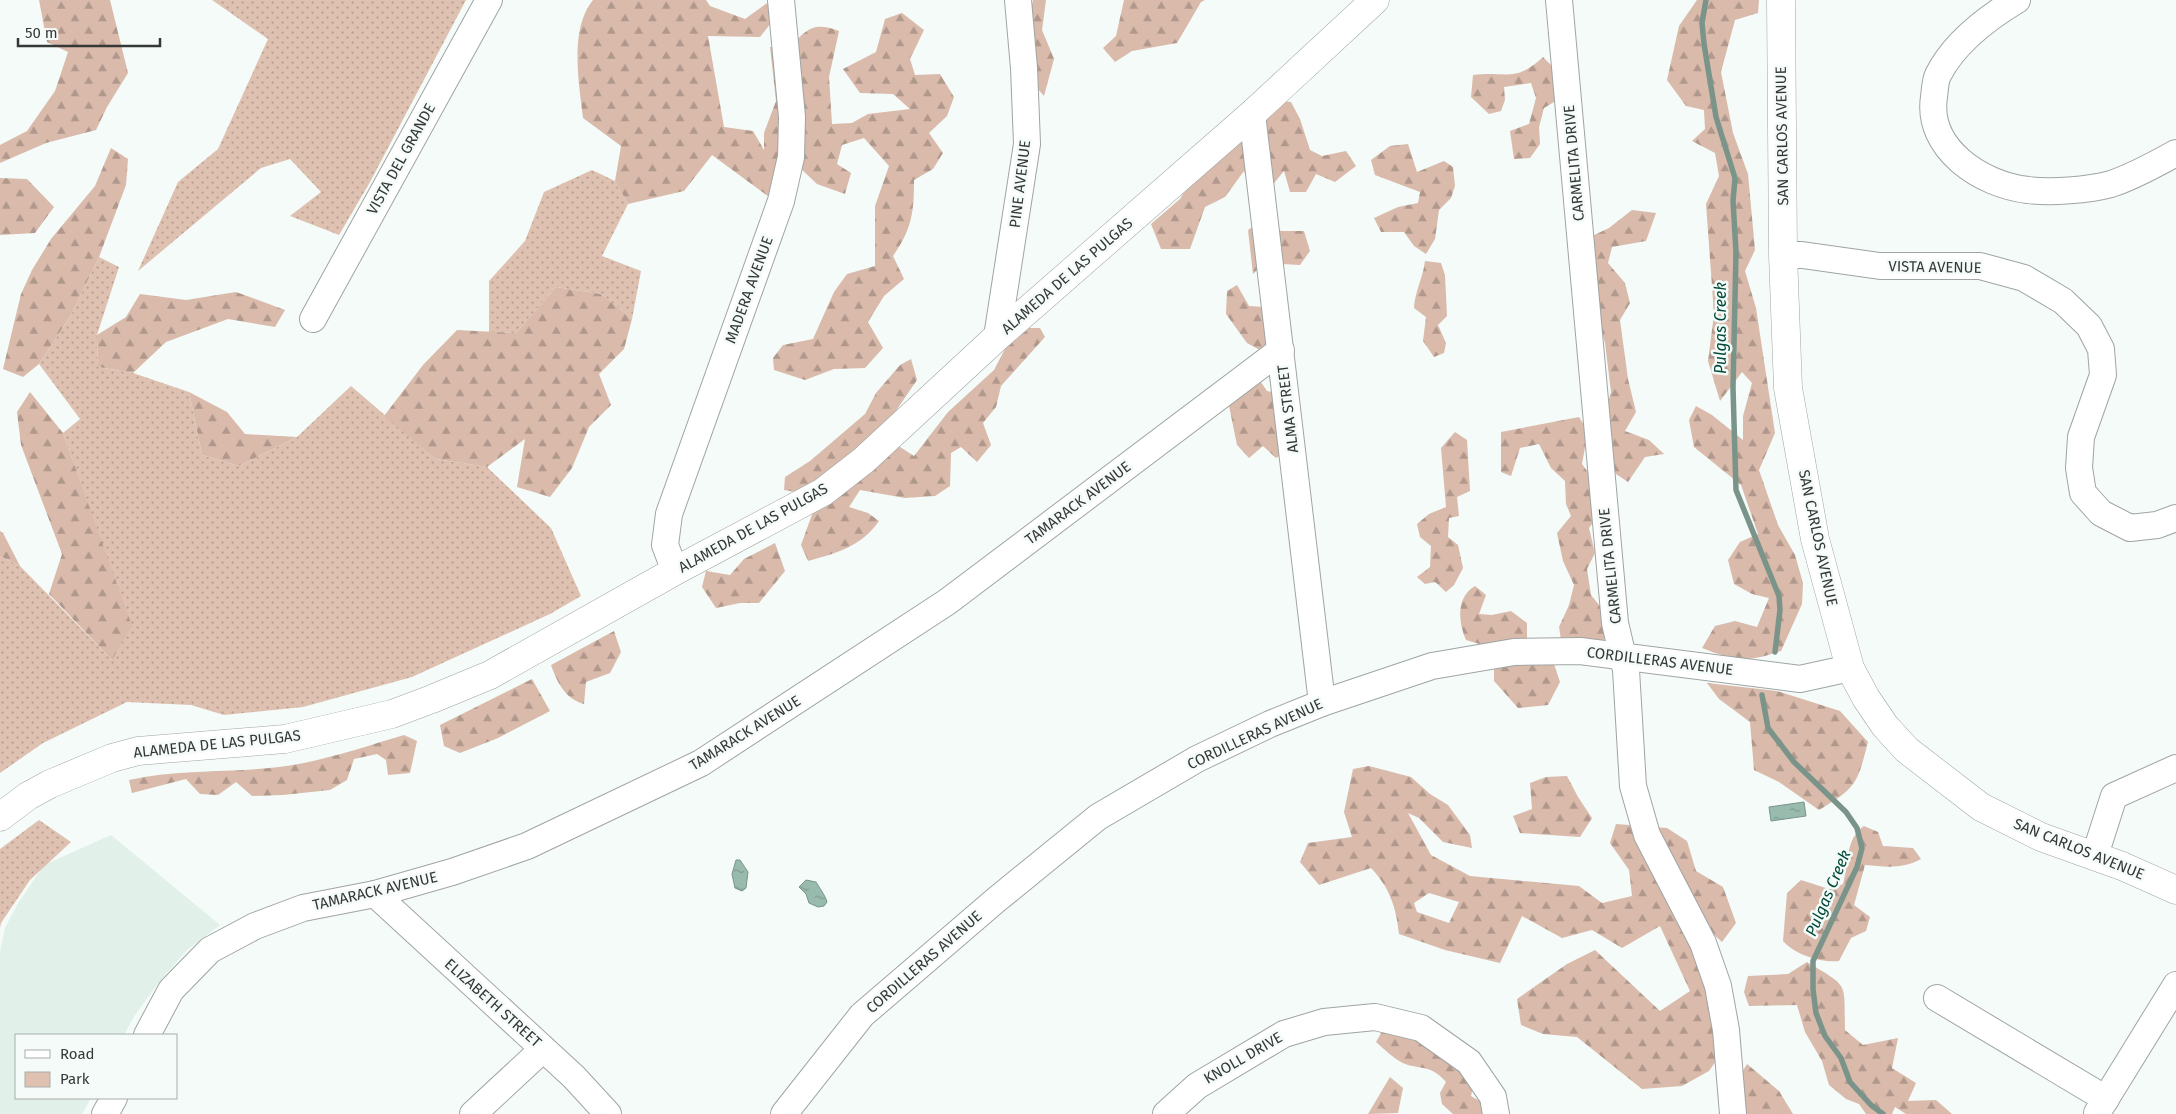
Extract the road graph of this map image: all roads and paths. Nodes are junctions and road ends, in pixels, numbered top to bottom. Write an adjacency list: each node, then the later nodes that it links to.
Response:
1 (489, 0): 11 (street, VISTA DEL GRANDE)
2 (781, 0): 15 (street, MADERA AVENUE)
3 (1018, 0): 12 (street, PINE AVENUE)
4 (1374, 0): 8 (main road, ALAMEDA DE LAS PULGAS)
5 (1559, 0): 16 (street, CARMELITA DRIVE)
6 (1781, 0): 10 (main road, SAN CARLOS AVENUE)
7 (2017, 0): 9 (street)
8 (1252, 114): 12 (main road, ALAMEDA DE LAS PULGAS); 13 (street, ALMA STREET)
9 (2176, 153)
10 (1783, 255): 14 (street, VISTA AVENUE); 17 (main road, SAN CARLOS AVENUE)
11 (313, 318)
12 (998, 336): 15 (main road, ALAMEDA DE LAS PULGAS)
13 (1281, 350): 18 (street, ALMA STREET); 23 (street, TAMARACK AVENUE)
14 (2176, 518)
15 (675, 571): 20 (main road, ALAMEDA DE LAS PULGAS)
16 (1623, 656): 17 (street, CORDILLERAS AVENUE); 18 (street, CORDILLERAS AVENUE); 36 (street, CARMELITA DRIVE)
17 (1850, 668): 21 (main road, SAN CARLOS AVENUE)
18 (1322, 703): 33 (street, CORDILLERAS AVENUE)
19 (2176, 768): 21 (street)
20 (0, 817)
21 (2094, 856): 22 (main road, SAN CARLOS AVENUE)
22 (2176, 890)
23 (375, 894): 26 (street, TAMARACK AVENUE); 27 (street, ELIZABETH STREET)
24 (2176, 985): 29 (street)
25 (1937, 998): 29 (street)
26 (148, 1034)
27 (543, 1049): 31 (street); 32 (street, ELIZABETH STREET)
28 (113, 1099): 30 (street)
29 (2101, 1106)
30 (105, 1114)
31 (473, 1114)
32 (608, 1114)
33 (784, 1114)
34 (1166, 1114): 35 (street, KNOLL DRIVE)
35 (1496, 1114)
36 (1733, 1114)

